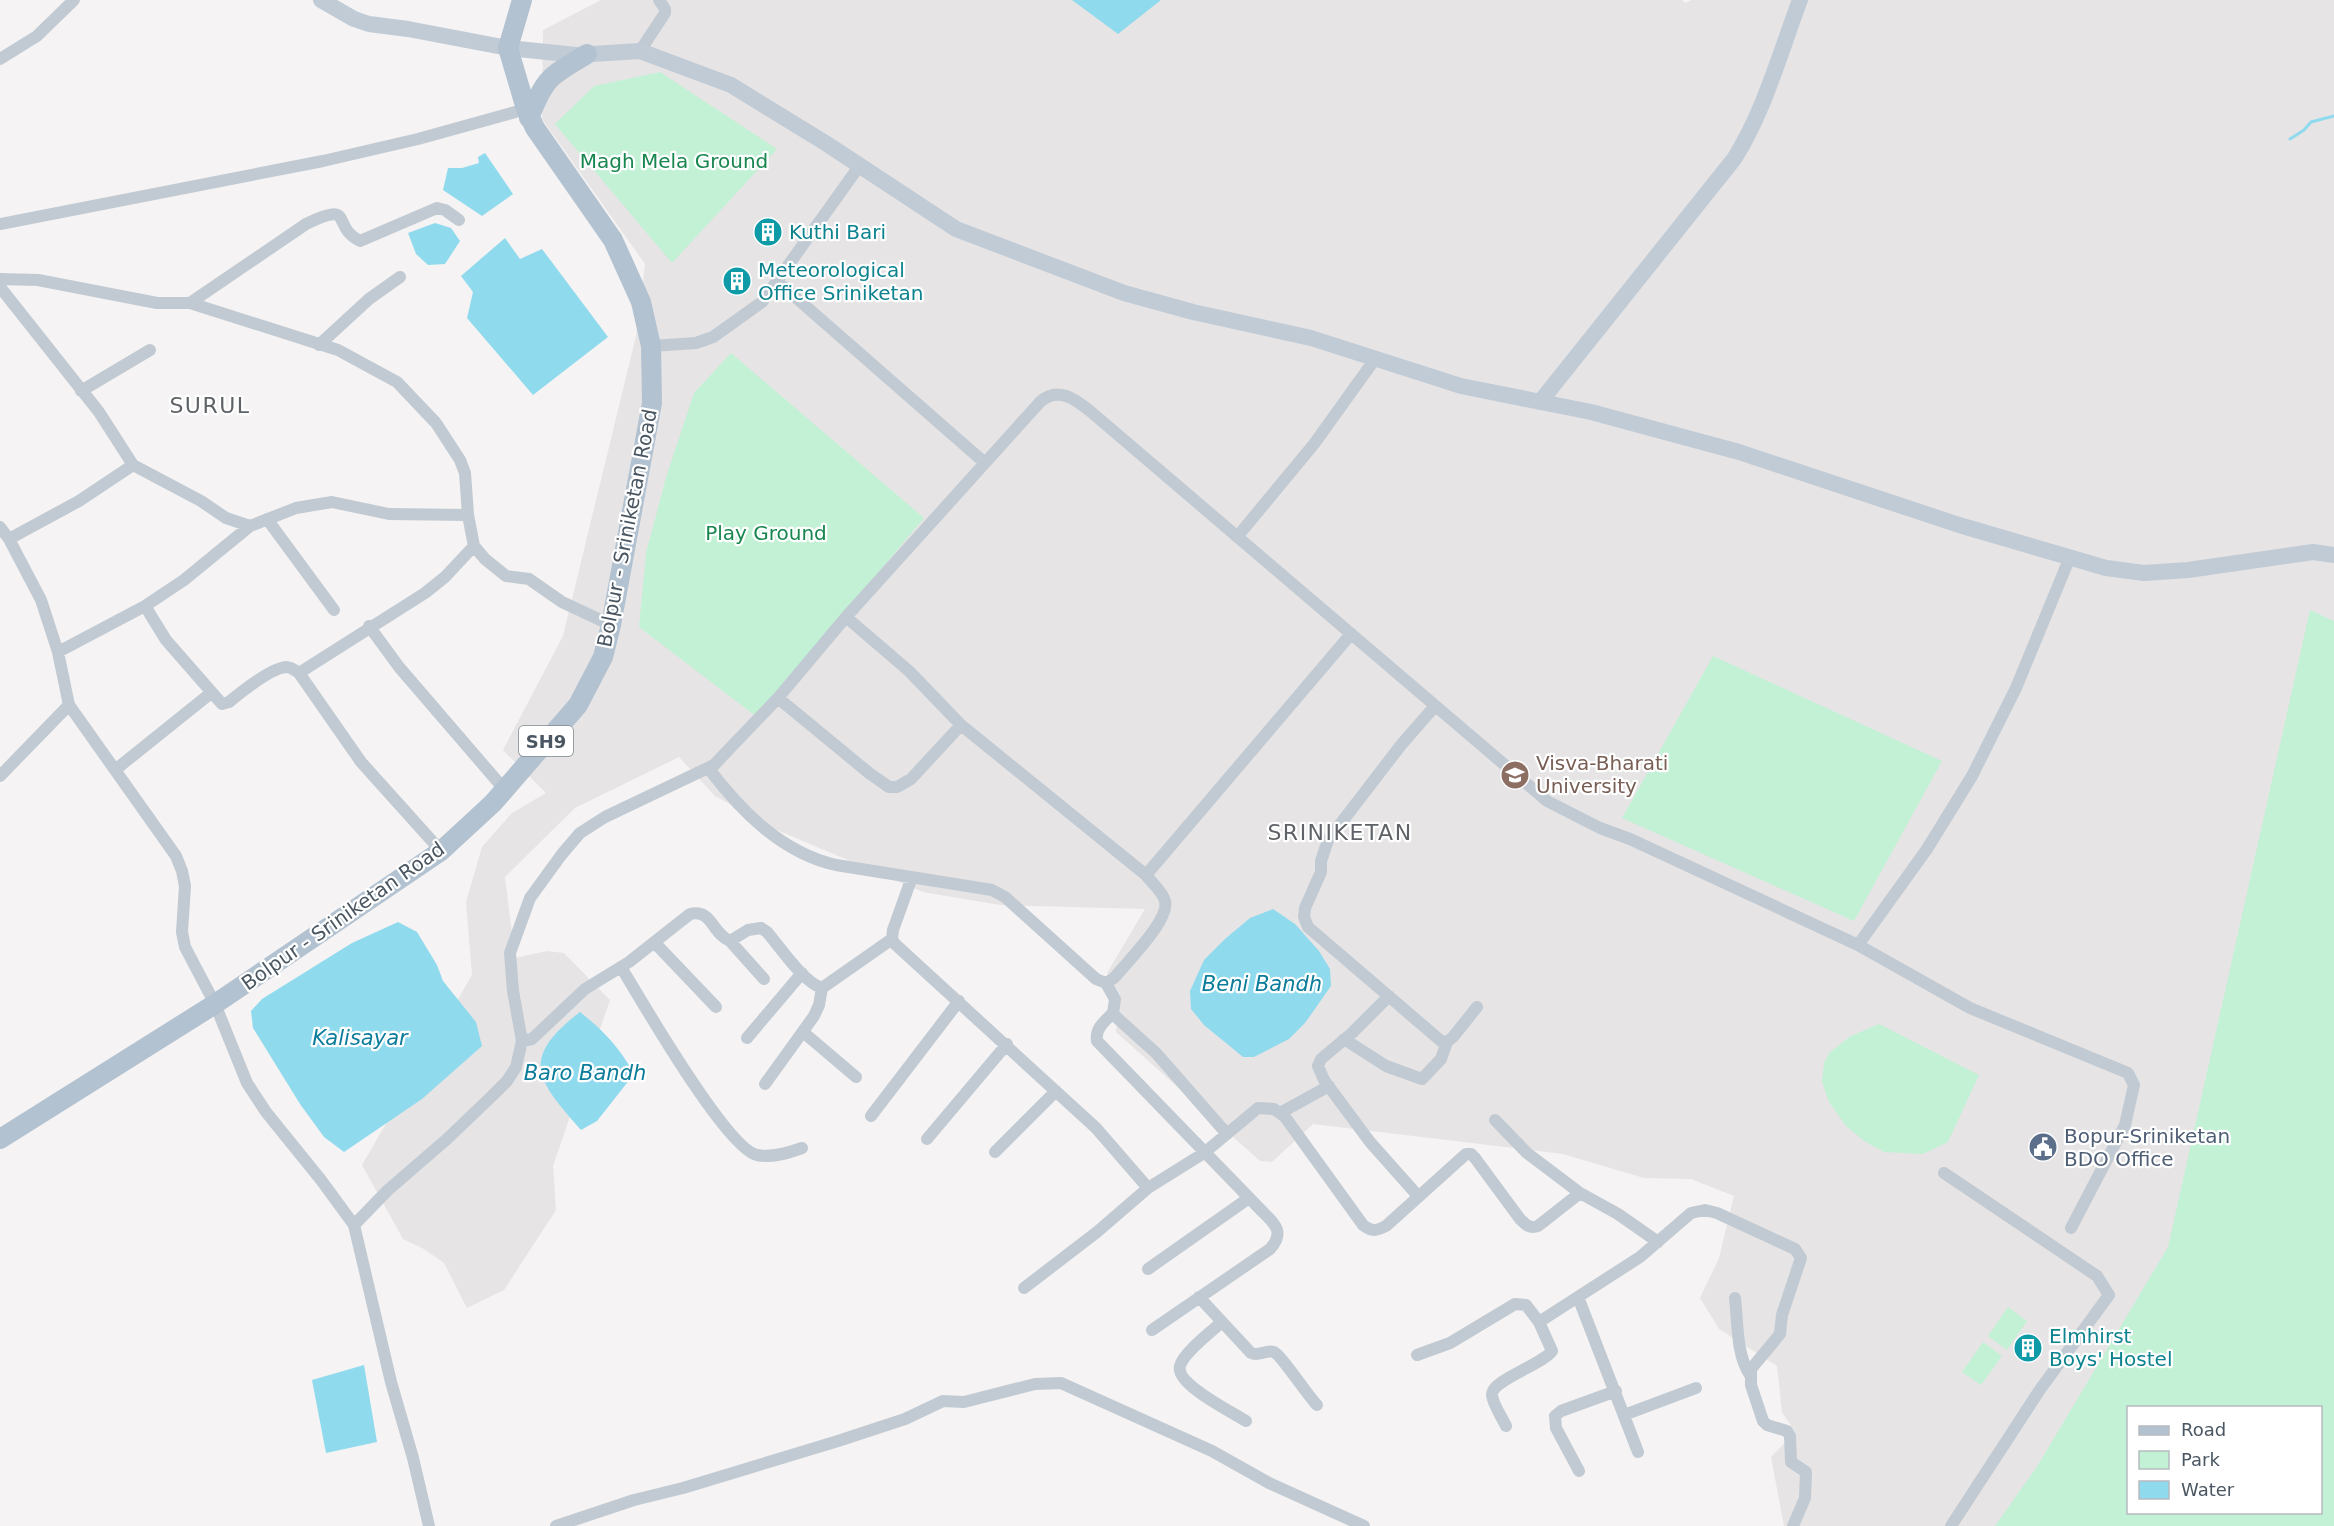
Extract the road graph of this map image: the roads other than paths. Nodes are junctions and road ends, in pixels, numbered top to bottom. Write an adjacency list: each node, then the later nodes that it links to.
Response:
1 (74, 0): 9 (street)
2 (321, 0): 6 (main road)
3 (522, 0): 6 (main road)
4 (658, 0): 7 (street)
5 (1800, 0): 24 (main road)
6 (508, 48): 8 (main road); 10 (main road, Bolpur - Sriniketan Road / SH9)
7 (640, 51): 8 (main road); 11 (main road)
8 (587, 54): 10 (main road)
9 (0, 59)
10 (528, 113): 13 (street); 20 (main road, Bolpur - Sriniketan Road / SH9)
11 (860, 165): 16 (street); 22 (main road)
12 (459, 220): 18 (street)
13 (0, 224)
14 (400, 277): 19 (street)
15 (0, 279): 18 (street)
16 (777, 281): 20 (street); 25 (street)
17 (0, 286): 23 (street)
18 (190, 303): 19 (street)
19 (319, 345): 27 (street)
20 (651, 346): 39 (main road, Bolpur - Sriniketan Road / SH9)
21 (150, 350): 23 (street)
22 (1375, 359): 24 (main road); 31 (street)
23 (81, 391): 26 (street)
24 (1540, 402): 35 (main road)
25 (985, 463): 31 (street); 38 (street)
26 (133, 465): 29 (street); 32 (street)
27 (468, 515): 28 (street); 33 (street)
28 (267, 519): 29 (street); 37 (street)
29 (250, 526): 36 (street)
30 (0, 527): 32 (street)
31 (1238, 537): 41 (street)
32 (9, 539): 42 (street)
33 (474, 546): 39 (street); 40 (street)
34 (2334, 555): 35 (main road)
35 (2070, 557): 59 (street)
36 (145, 606): 42 (street); 44 (street)
37 (334, 610)
38 (846, 617): 45 (street); 48 (street)
39 (611, 624): 52 (main road, Bolpur - Sriniketan Road / SH9)
40 (369, 626): 43 (street); 52 (street)
41 (1351, 634): 47 (street); 54 (street)
42 (58, 652): 46 (street)
43 (299, 673): 44 (street); 53 (street)
44 (212, 693): 50 (street)
45 (778, 698): 48 (street); 49 (street)
46 (69, 705): 50 (street); 51 (street)
47 (1435, 706): 59 (street); 65 (street)
48 (961, 725): 54 (street)
49 (709, 769): 55 (street); 74 (street)
50 (115, 770): 67 (street)
51 (0, 776)
52 (504, 789): 53 (main road, Bolpur - Sriniketan Road / SH9)
53 (441, 851): 67 (main road, Bolpur - Sriniketan Road / SH9)
54 (1146, 874): 63 (street)
55 (912, 877): 56 (street); 63 (street)
56 (892, 939): 64 (street); 66 (street)
57 (730, 941): 58 (street); 61 (street); 62 (street)
58 (654, 942): 60 (street); 68 (street)
59 (1858, 945): 96 (street)
60 (621, 967): 74 (street); 87 (street)
61 (802, 973): 64 (street); 72 (street)
62 (764, 979)
63 (1106, 983): 70 (street)
64 (822, 988): 71 (street)
65 (1389, 996): 73 (street); 75 (street)
66 (959, 1001): 76 (street); 82 (street)
67 (215, 1004): 85 (main road, Bolpur - Sriniketan Road / SH9); 95 (street)
68 (716, 1007)
69 (1477, 1007): 75 (street)
70 (1113, 1013): 84 (street); 89 (street)
71 (803, 1032): 77 (street); 78 (street)
72 (747, 1038)
73 (1344, 1039): 75 (street); 79 (street)
74 (522, 1041): 95 (street)
75 (1447, 1042)
76 (1007, 1044): 80 (street); 86 (street)
77 (856, 1077)
78 (765, 1084)
79 (1329, 1086): 81 (street); 93 (street)
80 (1056, 1090): 88 (street); 91 (street)
81 (1280, 1113): 84 (street); 93 (street)
82 (871, 1116)
83 (1496, 1120): 92 (street)
84 (1227, 1134): 89 (street)
85 (0, 1139)
86 (927, 1139)
87 (802, 1148)
88 (995, 1152)
89 (1204, 1153): 91 (street); 94 (street)
90 (1944, 1173): 120 (street)
91 (1148, 1188): 99 (street)
92 (1580, 1193): 93 (street); 97 (street)
93 (1418, 1196)
94 (1249, 1198): 98 (street); 100 (street)
95 (354, 1225): 116 (street)
96 (2071, 1228)
97 (1658, 1242): 101 (street); 107 (street)
98 (1148, 1269)
99 (1024, 1287)
100 (1199, 1297): 103 (street); 105 (street)
101 (1578, 1297): 104 (street); 109 (street)
102 (1735, 1298): 107 (street)
103 (1222, 1322): 110 (street); 112 (street)
104 (1539, 1322): 106 (street); 113 (street)
105 (1152, 1330)
106 (1417, 1355)
107 (1750, 1375): 119 (street)
108 (1696, 1388): 111 (street)
109 (1616, 1391): 111 (street); 115 (street)
110 (1317, 1405)
111 (1624, 1415): 114 (street)
112 (1246, 1421)
113 (1506, 1426)
114 (1638, 1452)
115 (1579, 1471)
116 (429, 1526)
117 (556, 1526): 118 (street)
118 (1364, 1526)
119 (1793, 1526)
120 (1951, 1526)

